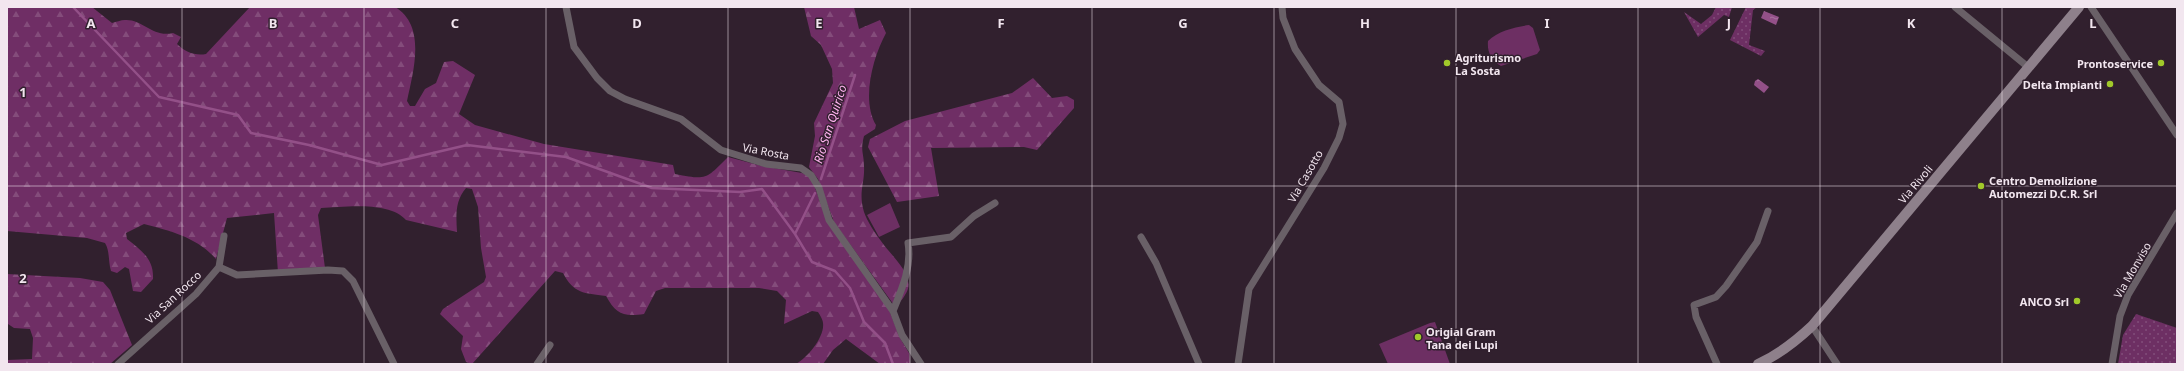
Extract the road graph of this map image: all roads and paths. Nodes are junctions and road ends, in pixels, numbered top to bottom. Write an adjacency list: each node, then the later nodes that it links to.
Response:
1 (566, 7): 14 (street, Via Rosta)
2 (1282, 7): 22 (street, Via Casotto)
3 (1955, 7): 6 (street)
4 (2080, 7): 6 (street, Via Rivoli)
5 (2091, 7): 7 (street)
6 (2028, 68): 15 (street, Via Rivoli)
7 (2177, 135)
8 (995, 203): 14 (street)
9 (1768, 211): 23 (street)
10 (2177, 213): 26 (street, Via Monviso)
11 (224, 236): 13 (street)
12 (1141, 237): 21 (street)
13 (219, 267): 17 (street, Via San Rocco); 18 (street)
14 (893, 311): 20 (street, Via Rosta)
15 (1812, 326): 24 (street, Via Rivoli); 25 (street)
16 (550, 345): 19 (street)
17 (118, 364)
18 (394, 364)
19 (537, 364)
20 (921, 364)
21 (1199, 364)
22 (1238, 364)
23 (1717, 364)
24 (1758, 364)
25 (1837, 364)
26 (2112, 364)

